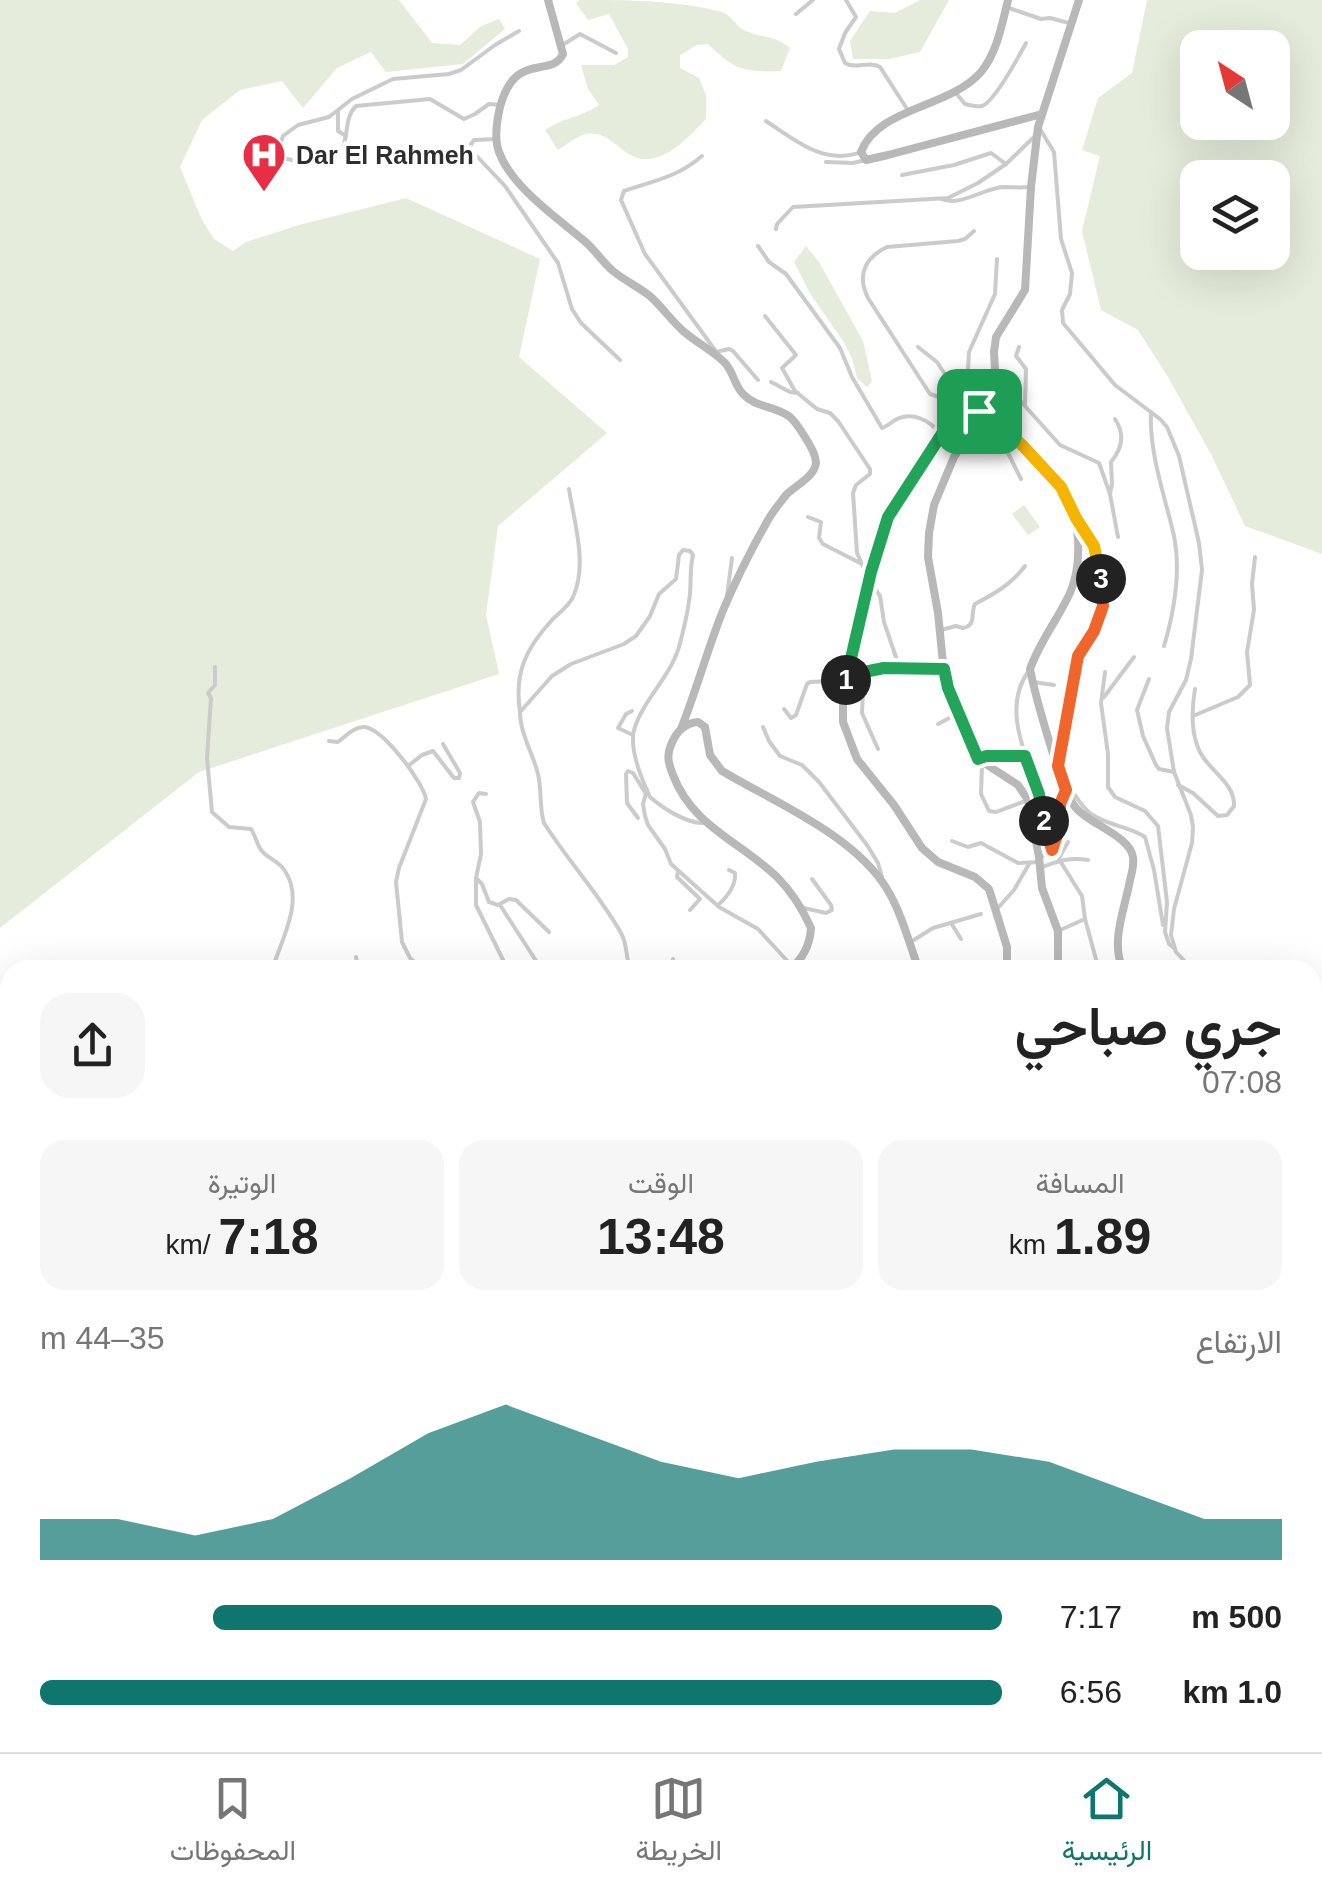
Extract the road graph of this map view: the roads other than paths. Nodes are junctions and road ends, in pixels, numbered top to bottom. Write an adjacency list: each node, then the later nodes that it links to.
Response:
1 (548, 0): 10 (street)
2 (813, 0): 6 (street)
3 (846, 0): 15 (street)
4 (1079, 0): 7 (street)
5 (1007, 3): 7 (street); 12 (street)
6 (796, 14)
7 (1072, 24): 16 (street)
8 (519, 32): 14 (street)
9 (1026, 44): 12 (street)
10 (562, 46): 11 (street); 13 (street)
11 (616, 53)
12 (954, 92): 15 (street)
13 (500, 105): 19 (street); 20 (street)
14 (338, 112): 19 (street); 19 (street)
15 (910, 112): 22 (street)
16 (1042, 114): 18 (street); 22 (street)
17 (766, 121): 22 (street)
18 (1038, 130): 24 (street); 26 (street); 44 (street)
19 (346, 136)
20 (496, 139): 35 (street); 36 (street)
21 (702, 156): 35 (street)
22 (863, 156): 23 (street)
23 (826, 162)
24 (1006, 164): 25 (street); 27 (street)
25 (902, 175)
26 (1031, 187): 27 (street); 38 (street)
27 (941, 199): 28 (street)
28 (776, 229)
29 (974, 231): 42 (street)
30 (758, 246): 47 (street)
31 (997, 259): 40 (street)
32 (765, 316): 41 (street)
33 (1018, 347): 43 (street)
34 (918, 348): 42 (street)
35 (716, 354): 37 (street); 60 (street)
36 (620, 360)
37 (758, 380)
38 (996, 381): 43 (street); 45 (street)
39 (772, 382): 41 (street)
40 (966, 388): 42 (street); 45 (street)
41 (798, 393): 57 (street)
42 (957, 393)
43 (1025, 405): 51 (street)
44 (1151, 412): 62 (street); 92 (street)
45 (982, 417): 47 (street); 48 (street); 61 (street)
46 (1115, 419): 51 (street)
47 (940, 435): 59 (street)
48 (1013, 436): 49 (street); 53 (street)
49 (1021, 479)
50 (568, 489): 78 (street)
51 (1110, 494): 54 (street)
52 (808, 517): 57 (street)
53 (1076, 518): 67 (street); 91 (street)
54 (1118, 537)
55 (1255, 556): 80 (street)
56 (732, 558): 60 (street)
57 (862, 564): 59 (street)
58 (1025, 566): 61 (street)
59 (869, 580): 65 (street); 71 (street)
60 (728, 600): 83 (street)
61 (941, 630): 66 (street)
62 (1164, 646)
63 (1134, 657): 75 (street)
64 (215, 668): 128 (street)
65 (900, 669): 66 (street); 69 (street)
66 (944, 669): 79 (street)
67 (1030, 669): 72 (street); 88 (street)
68 (1105, 672): 75 (street)
69 (864, 674): 71 (street); 87 (street)
70 (1149, 679): 92 (street)
71 (846, 680): 76 (street); 115 (street)
72 (1033, 682): 73 (street); 91 (street)
73 (1054, 684)
74 (1195, 689): 80 (street)
75 (1101, 703): 118 (street)
76 (784, 709)
77 (632, 711): 84 (street)
78 (520, 712): 84 (street); 133 (street)
79 (960, 713): 81 (street); 89 (street)
80 (1193, 716): 93 (street)
81 (938, 724)
82 (763, 727): 111 (street)
83 (680, 729): 99 (street); 111 (street)
84 (633, 735): 95 (street)
85 (329, 741): 90 (street)
86 (443, 744): 90 (street)
87 (878, 749)
88 (1025, 756): 89 (street); 102 (street)
89 (980, 762): 97 (street); 97 (street)
90 (408, 766): 130 (street)
91 (1058, 766): 94 (street)
92 (1174, 772): 93 (street)
93 (1178, 785): 118 (street)
94 (1066, 790): 102 (street); 121 (street); 140 (street)
95 (646, 792): 98 (street); 99 (street); 107 (street)
96 (486, 794): 109 (street)
97 (1028, 800): 105 (street)
98 (638, 818)
99 (705, 823): 114 (street)
100 (952, 841): 106 (street)
101 (1068, 842): 103 (street)
102 (1052, 852): 103 (street); 105 (street)
103 (1060, 859): 104 (street); 105 (street); 119 (street)
104 (1088, 860)
105 (1040, 862): 106 (street); 123 (street)
106 (1029, 864): 115 (street)
107 (678, 870): 113 (street); 116 (street)
108 (729, 870): 113 (street)
109 (476, 878): 112 (street); 131 (street)
110 (812, 879): 114 (street)
111 (885, 886): 125 (street)
112 (500, 905): 122 (street); 132 (street)
113 (718, 905): 134 (street)
114 (799, 906): 135 (street)
115 (996, 909): 137 (street)
116 (690, 910)
117 (981, 914): 120 (street)
118 (1169, 917): 121 (street); 126 (street)
119 (1085, 918): 123 (street); 139 (street)
120 (951, 922): 124 (street); 125 (street)
121 (1165, 928): 126 (street)
122 (550, 932)
123 (1058, 932): 138 (street)
124 (961, 939)
125 (909, 943): 136 (street)
126 (1174, 948): 141 (street)
127 (356, 957): 129 (street)
128 (276, 960)
129 (356, 960)
130 (412, 960)
131 (503, 960)
132 (536, 960)
133 (629, 960)
134 (786, 960)
135 (797, 960)
136 (915, 960)
137 (1008, 960)
138 (1058, 960)
139 (1096, 960)
140 (1119, 960)
141 (1184, 960)

